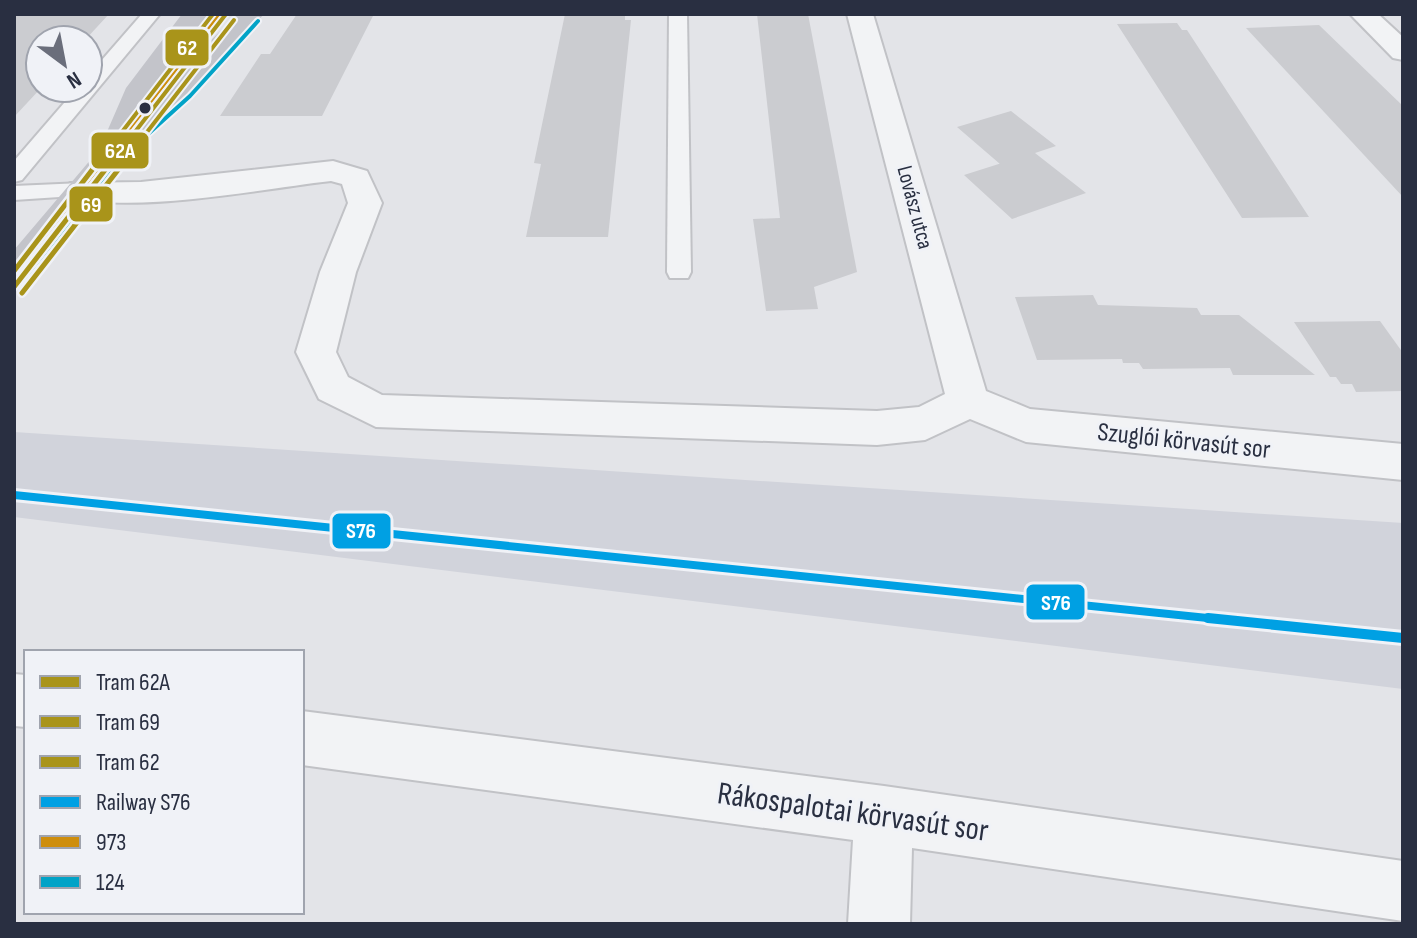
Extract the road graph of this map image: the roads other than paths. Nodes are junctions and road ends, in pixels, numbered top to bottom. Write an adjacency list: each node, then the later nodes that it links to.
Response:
1 (151, 14): 9 (lane)
2 (195, 14): 11 (street)
3 (219, 14): 11 (lane)
4 (251, 14): 11 (street)
5 (678, 14): 15 (lane)
6 (860, 14): 17 (street, Lovász utca)
7 (1363, 14): 8 (street)
8 (1403, 52)
9 (104, 69)
10 (74, 104): 12 (lane)
11 (114, 150): 13 (street)
12 (14, 175)
13 (82, 190): 14 (lane); 16 (street); 17 (street)
14 (14, 193)
15 (679, 272)
16 (14, 274)
17 (968, 401): 18 (street, Szuglói körvasút sor)
18 (1403, 462)
19 (304, 738): 20 (street, Rákospalotai körvasút sor)
20 (884, 815): 21 (street, Rákospalotai körvasút sor); 22 (street)
21 (1403, 891)
22 (879, 924)

